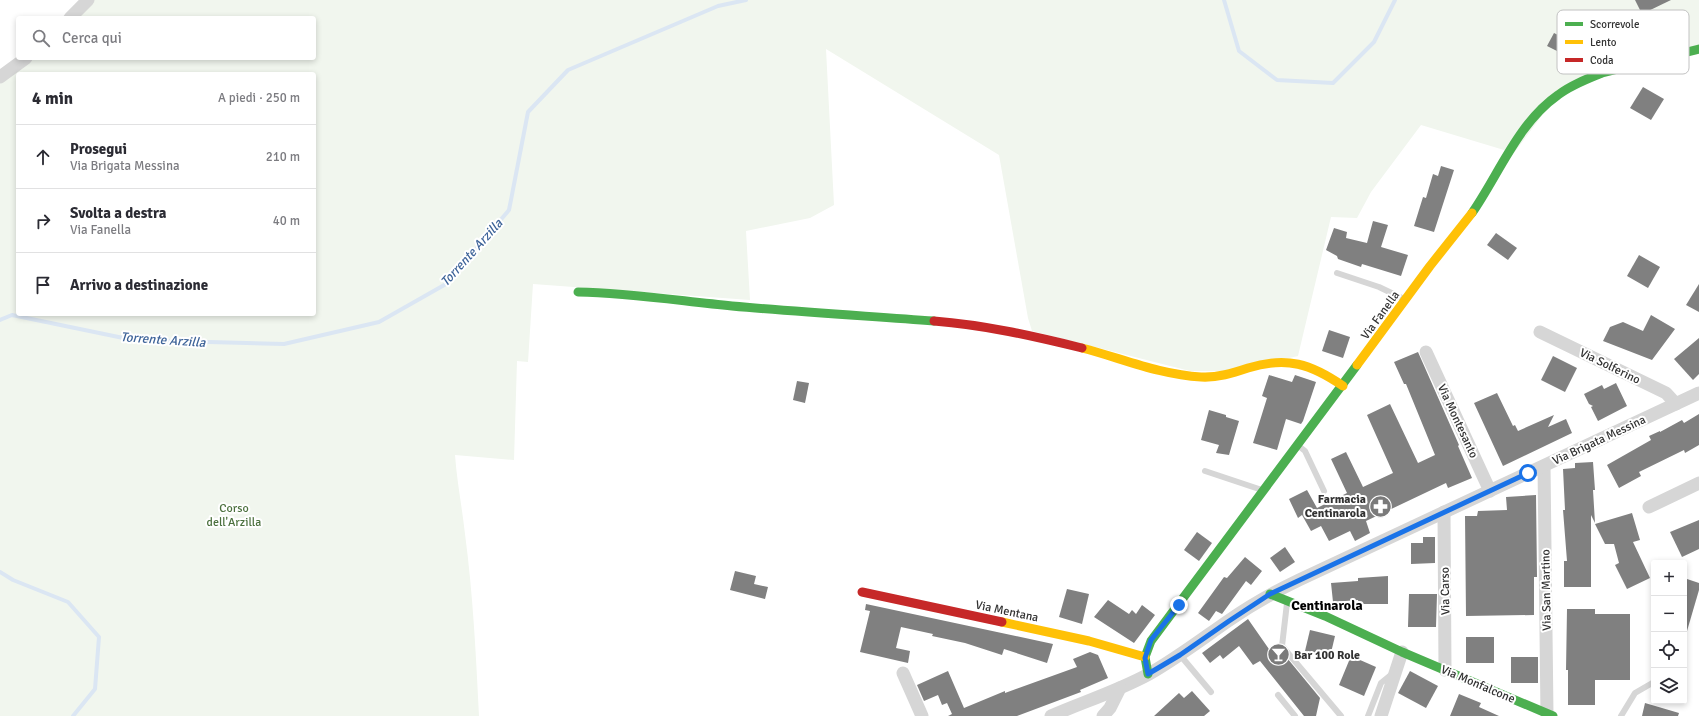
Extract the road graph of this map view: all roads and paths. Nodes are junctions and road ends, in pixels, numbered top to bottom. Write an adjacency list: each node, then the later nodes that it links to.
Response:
1 (88, 0): 2 (street)
2 (72, 16)
3 (1699, 48): 4 (street, Via Fanella)
4 (1689, 50)
5 (23, 60): 7 (street)
6 (1598, 74): 10 (street, Via Fanella)
7 (0, 77)
8 (1337, 273): 10 (lane)
9 (578, 292): 13 (street)
10 (1406, 300): 13 (street, Via Fanella)
11 (1540, 332): 15 (street, Via Solferino)
12 (1426, 352): 22 (street, Via Montesanto)
13 (1343, 386): 16 (street, Via Fanella)
14 (1699, 393): 15 (street, Via Brigata Messina)
15 (1676, 404): 17 (street, Via Brigata Messina)
16 (1298, 446): 20 (street, Via Fanella); 21 (lane)
17 (1544, 466): 22 (street, Via Brigata Messina); 39 (street, Via San Martino)
18 (1205, 471): 20 (lane)
19 (1699, 484): 23 (street)
20 (1265, 491): 30 (street, Via Fanella)
21 (1324, 491)
22 (1490, 491): 24 (street, Via Brigata Messina)
23 (1649, 507)
24 (1444, 512): 26 (street, Via Brigata Messina); 32 (street, Via Carso)
25 (862, 592): 30 (street, Via Mentana)
26 (1270, 594): 27 (street, Via Monfalcone); 29 (street, Via Brigata Messina)
27 (1287, 601): 28 (street, Via Monfalcone); 44 (lane)
28 (1402, 652): 31 (street); 32 (street, Via Monfalcone)
29 (1180, 655): 34 (street, Via Brigata Messina); 37 (lane)
30 (1145, 658): 34 (street)
31 (1396, 670): 45 (lane); 46 (street)
32 (1445, 670): 39 (street, Via Monfalcone)
33 (903, 673): 40 (street)
34 (1148, 674): 36 (street, Via Brigata Messina)
35 (1651, 684): 47 (lane)
36 (1120, 688): 41 (street, Via Brigata Messina); 42 (street)
37 (1211, 692)
38 (1278, 695): 43 (lane)
39 (1550, 715)
40 (922, 716)
41 (1051, 716)
42 (1103, 716)
43 (1295, 716)
44 (1341, 716)
45 (1368, 716)
46 (1381, 716)
47 (1621, 716)

